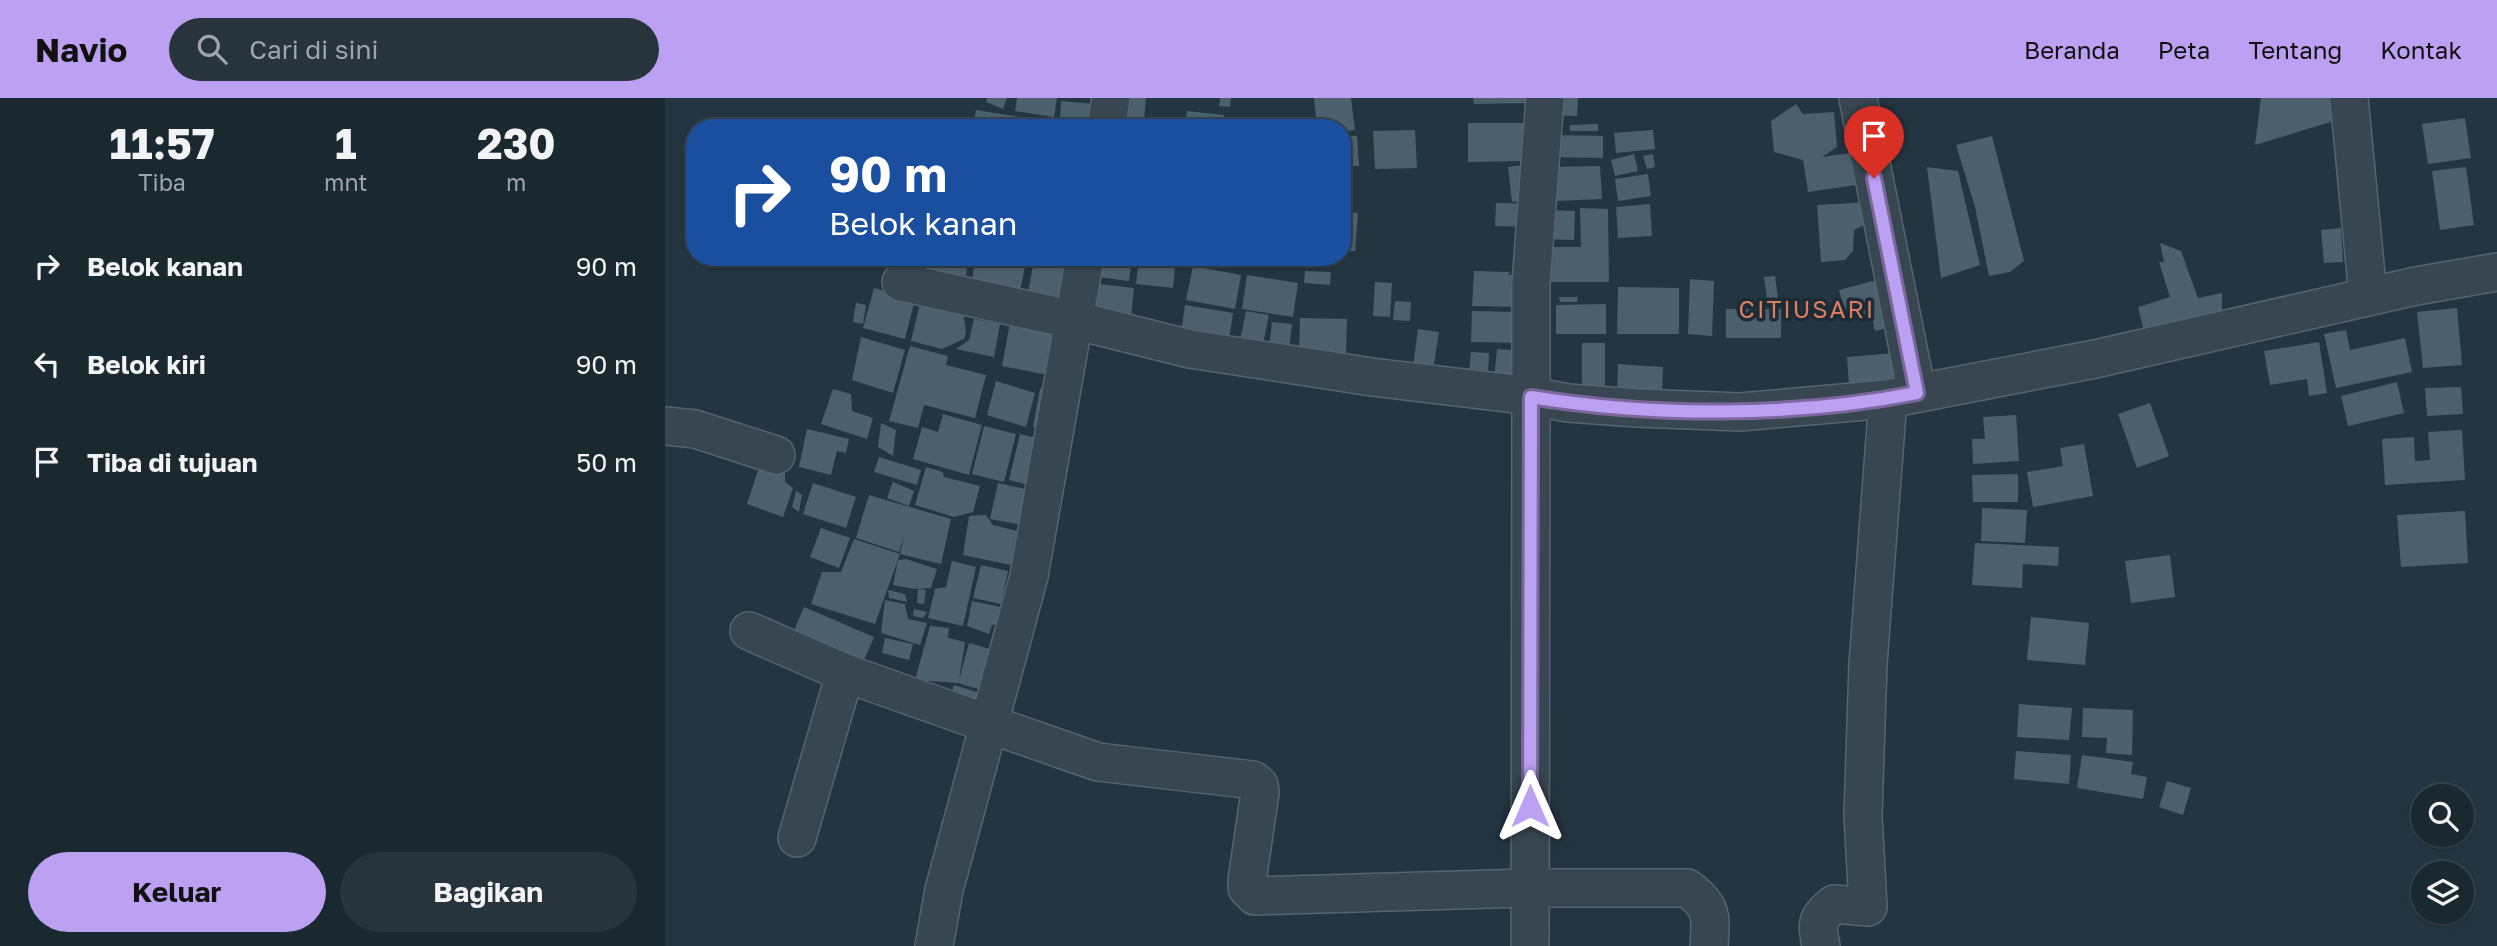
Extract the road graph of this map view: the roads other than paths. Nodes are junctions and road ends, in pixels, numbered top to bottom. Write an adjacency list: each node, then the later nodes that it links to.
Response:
1 (1111, 98): 5 (street)
2 (1545, 98): 12 (street)
3 (1858, 98): 11 (street)
4 (2349, 98): 9 (street)
5 (1108, 119)
6 (1084, 266): 10 (street)
7 (2497, 272): 9 (street)
8 (901, 282): 10 (street)
9 (2368, 296): 11 (street)
10 (1075, 320): 12 (street); 17 (street)
11 (1903, 396): 12 (street); 23 (street)
12 (1531, 397): 19 (street)
13 (665, 426): 14 (street)
14 (776, 455)
15 (749, 631): 16 (street)
16 (845, 673): 17 (street); 18 (street)
17 (989, 724): 19 (street); 20 (street)
18 (797, 838)
19 (1530, 888): 21 (street); 22 (street)
20 (934, 946)
21 (1530, 946)
22 (1709, 946)
23 (1821, 946)

